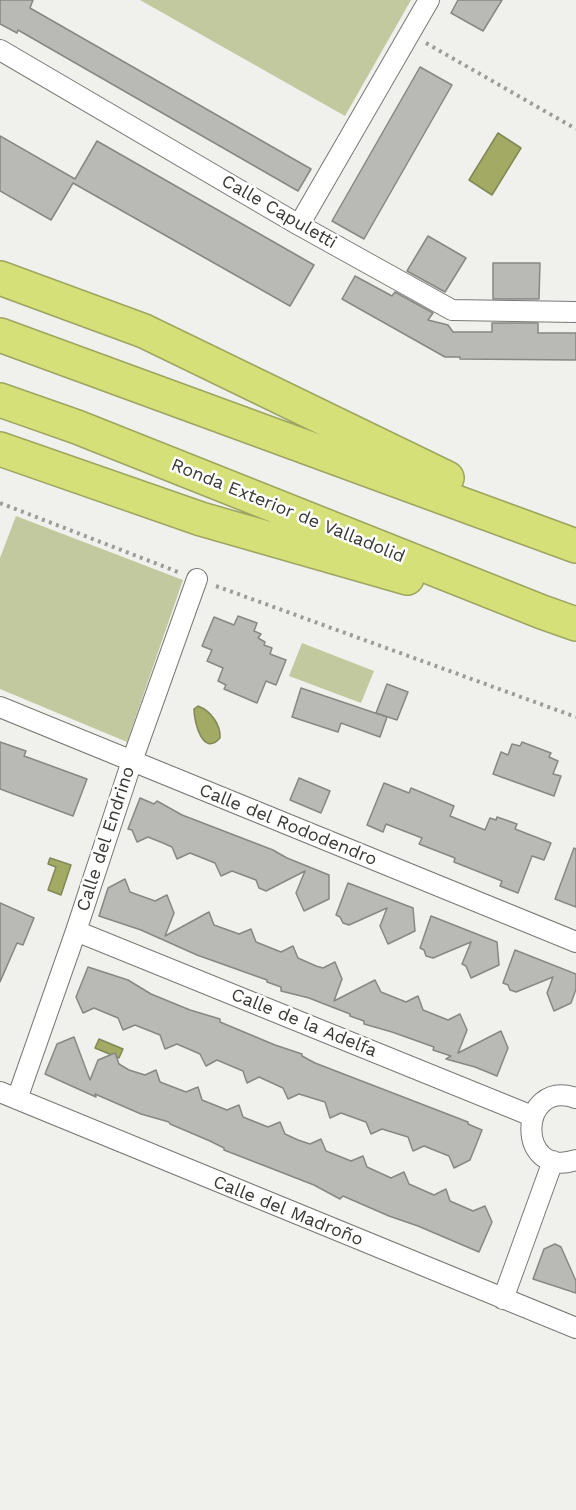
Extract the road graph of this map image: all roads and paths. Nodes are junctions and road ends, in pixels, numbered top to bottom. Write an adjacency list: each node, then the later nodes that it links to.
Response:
1 (429, 0): 2 (street)
2 (410, 33): 4 (path); 5 (street)
3 (0, 50): 5 (street, Calle Capuletti)
4 (576, 129)
5 (299, 225): 7 (street, Calle Capuletti)
6 (0, 278): 12 (highway)
7 (576, 312)
8 (0, 335): 12 (highway)
9 (0, 400): 15 (highway, Ronda Exterior de Valladolid)
10 (0, 448): 15 (highway)
11 (0, 503): 14 (path)
12 (539, 531): 13 (highway)
13 (576, 546)
14 (197, 579): 18 (path); 19 (street, Calle del Endrino)
15 (542, 612): 16 (highway, Ronda Exterior de Valladolid)
16 (576, 624)
17 (0, 707): 19 (street, Calle del Rododendro)
18 (576, 717)
19 (132, 761): 20 (street, Calle del Endrino); 21 (street, Calle del Rododendro)
20 (76, 931): 23 (street, Calle del Endrino); 24 (street, Calle de la Adelfa)
21 (576, 942)
22 (575, 1095): 24 (street)
23 (9, 1096): 27 (street, Calle del Madroño)
24 (532, 1116): 26 (street)
25 (576, 1160): 26 (street)
26 (553, 1161): 27 (street)
27 (503, 1299): 28 (street, Calle del Madroño)
28 (576, 1328)

